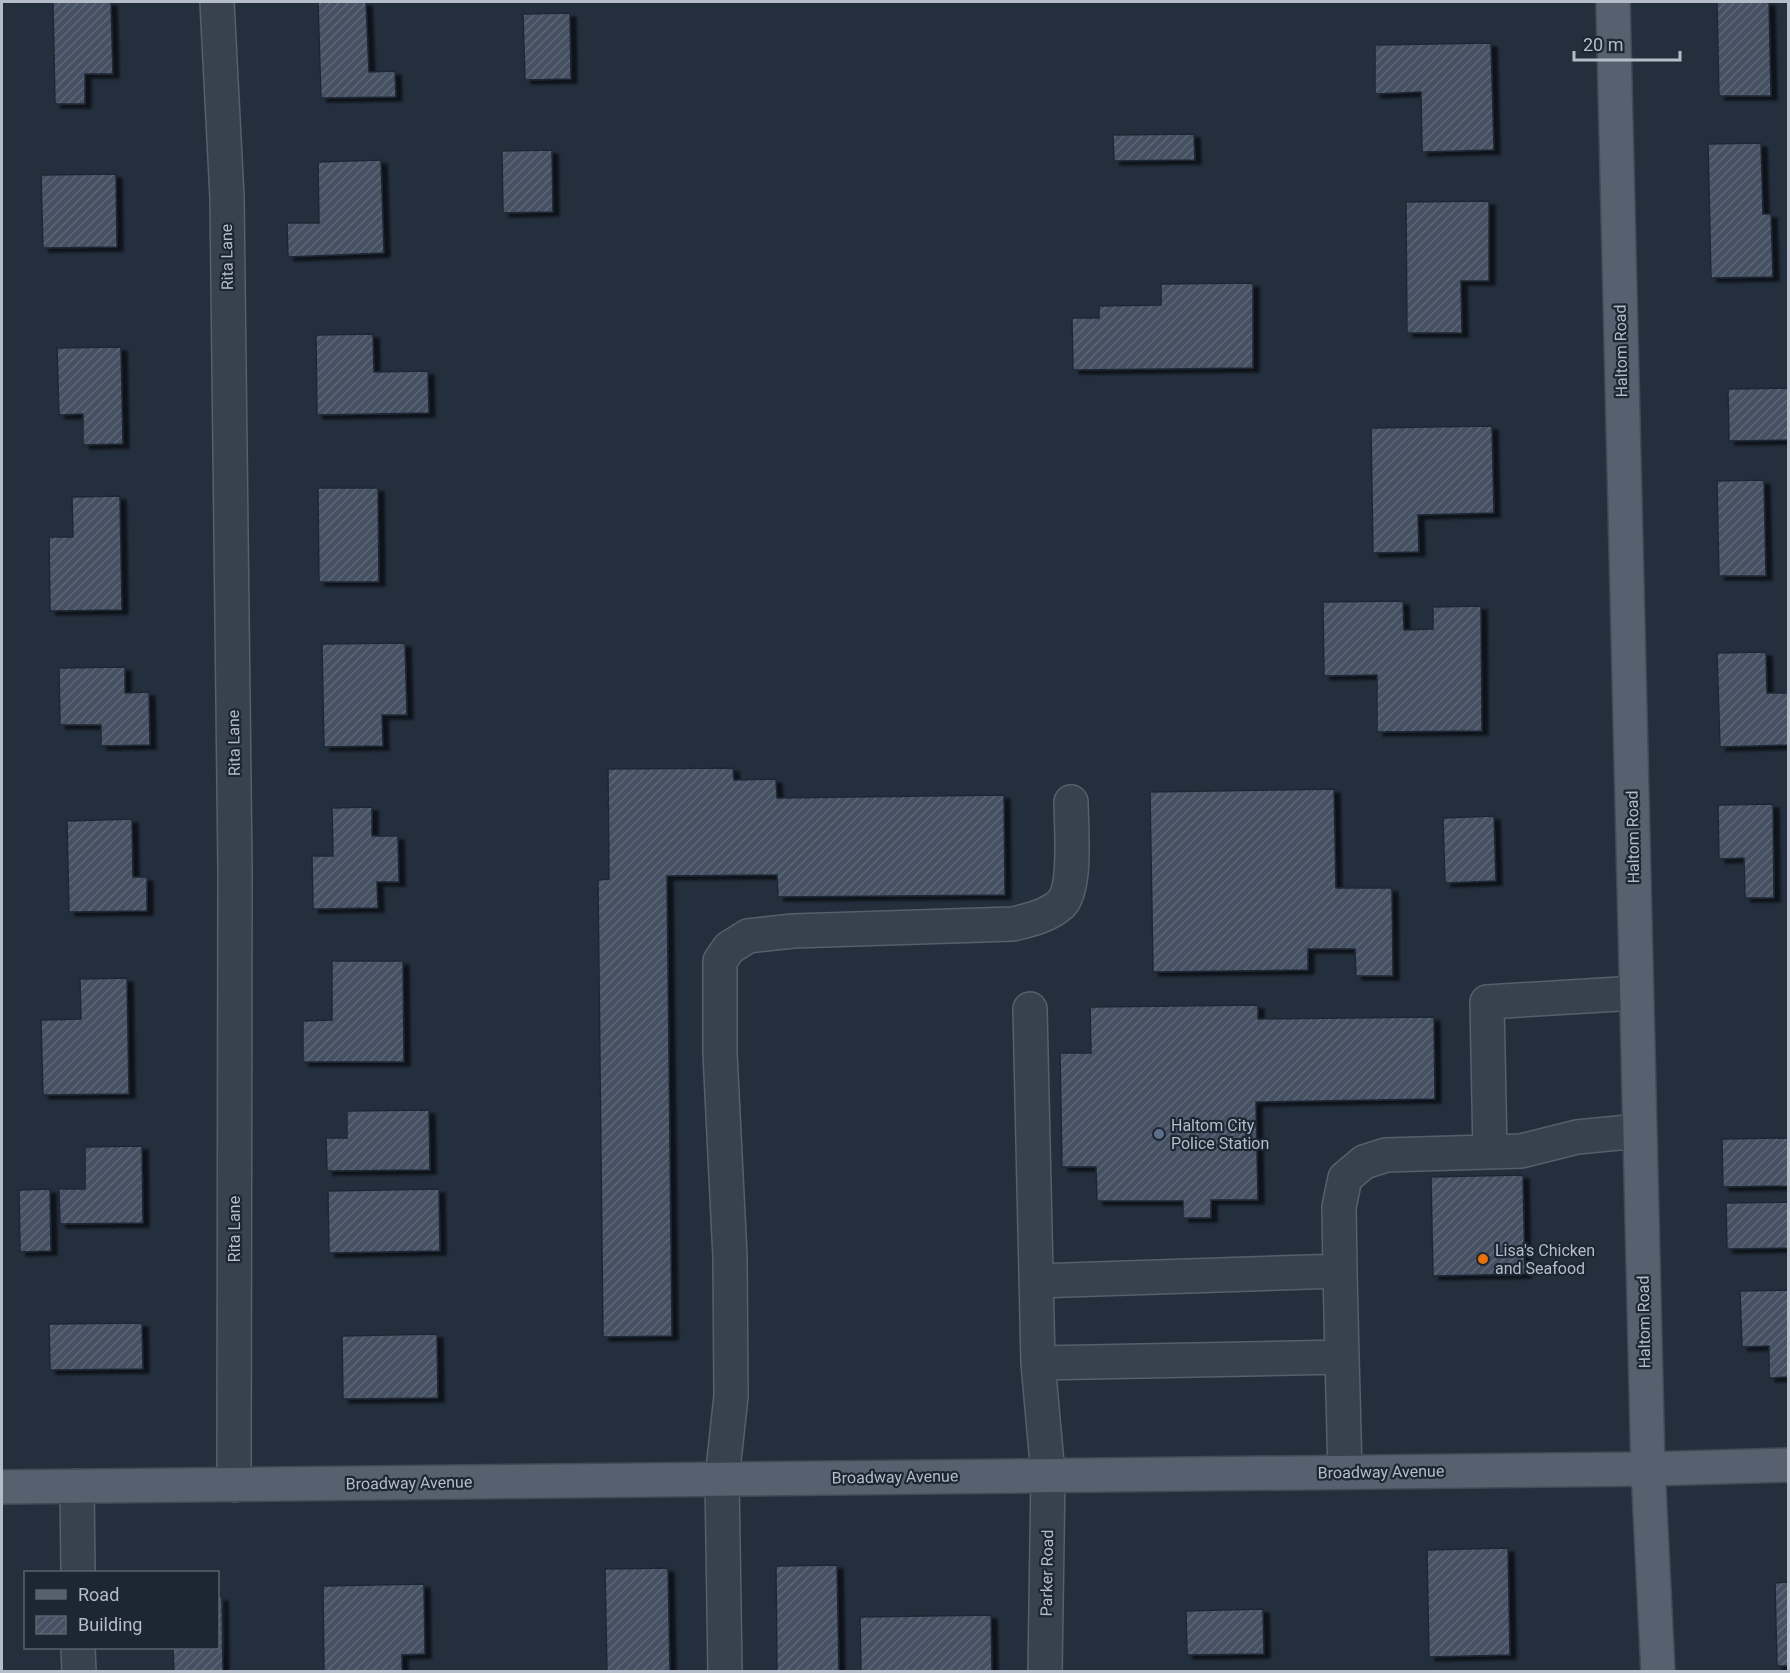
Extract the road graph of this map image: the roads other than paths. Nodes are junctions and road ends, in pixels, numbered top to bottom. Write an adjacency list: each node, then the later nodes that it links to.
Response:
1 (217, 2): 17 (street, Rita Lane)
2 (1613, 2): 4 (main road, Haltom Road)
3 (1071, 802): 16 (street)
4 (1636, 993): 6 (main road, Haltom Road); 7 (street)
5 (1030, 1008): 9 (street, Parker Road)
6 (1639, 1131): 7 (street); 13 (main road, Haltom Road)
7 (1490, 1152): 8 (street)
8 (1340, 1271): 9 (street); 10 (street)
9 (1036, 1281): 11 (street, Parker Road)
10 (1342, 1357): 11 (street); 14 (street)
11 (1038, 1362): 15 (street, Parker Road)
12 (1788, 1465): 13 (main road, Broadway Avenue)
13 (1648, 1469): 14 (main road, Broadway Avenue); 25 (main road, Haltom Road)
14 (1345, 1472): 15 (main road, Broadway Avenue)
15 (1048, 1475): 16 (main road, Broadway Avenue); 24 (street, Parker Road)
16 (722, 1479): 17 (main road, Broadway Avenue); 23 (street)
17 (234, 1485): 18 (main road, Broadway Avenue)
18 (77, 1486): 19 (main road, Broadway Avenue); 20 (street)
19 (2, 1487)
20 (78, 1571)
21 (78, 1649): 22 (street)
22 (79, 1671)
23 (725, 1671)
24 (1045, 1671)
25 (1658, 1671)

